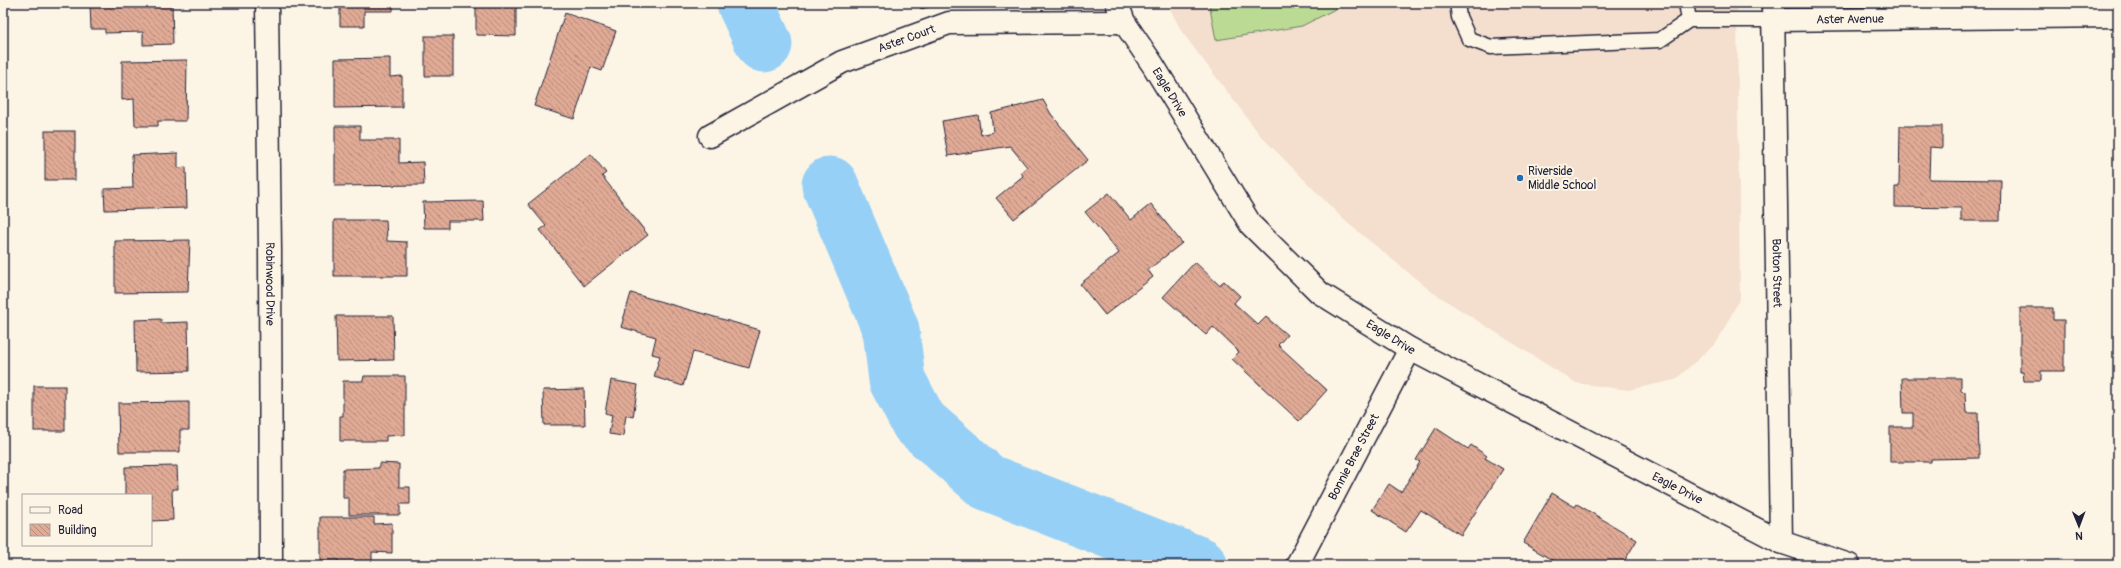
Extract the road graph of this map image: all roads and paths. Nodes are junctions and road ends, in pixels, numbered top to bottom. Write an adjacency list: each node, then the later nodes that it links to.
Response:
1 (267, 3): 11 (street, Robinwood Drive)
2 (1457, 3): 7 (lane)
3 (1686, 3): 7 (lane)
4 (1773, 11): 6 (street, Aster Avenue); 7 (lane); 10 (street, Bolton Street)
5 (1120, 12): 8 (street, Aster Court); 9 (street, Eagle Drive)
6 (2118, 16)
7 (1689, 20)
8 (710, 136)
9 (1410, 349): 10 (street, Eagle Drive); 12 (street, Bonnie Brae Street)
10 (1781, 542): 13 (street, Eagle Drive)
11 (271, 565)
12 (1297, 565)
13 (1849, 565)

